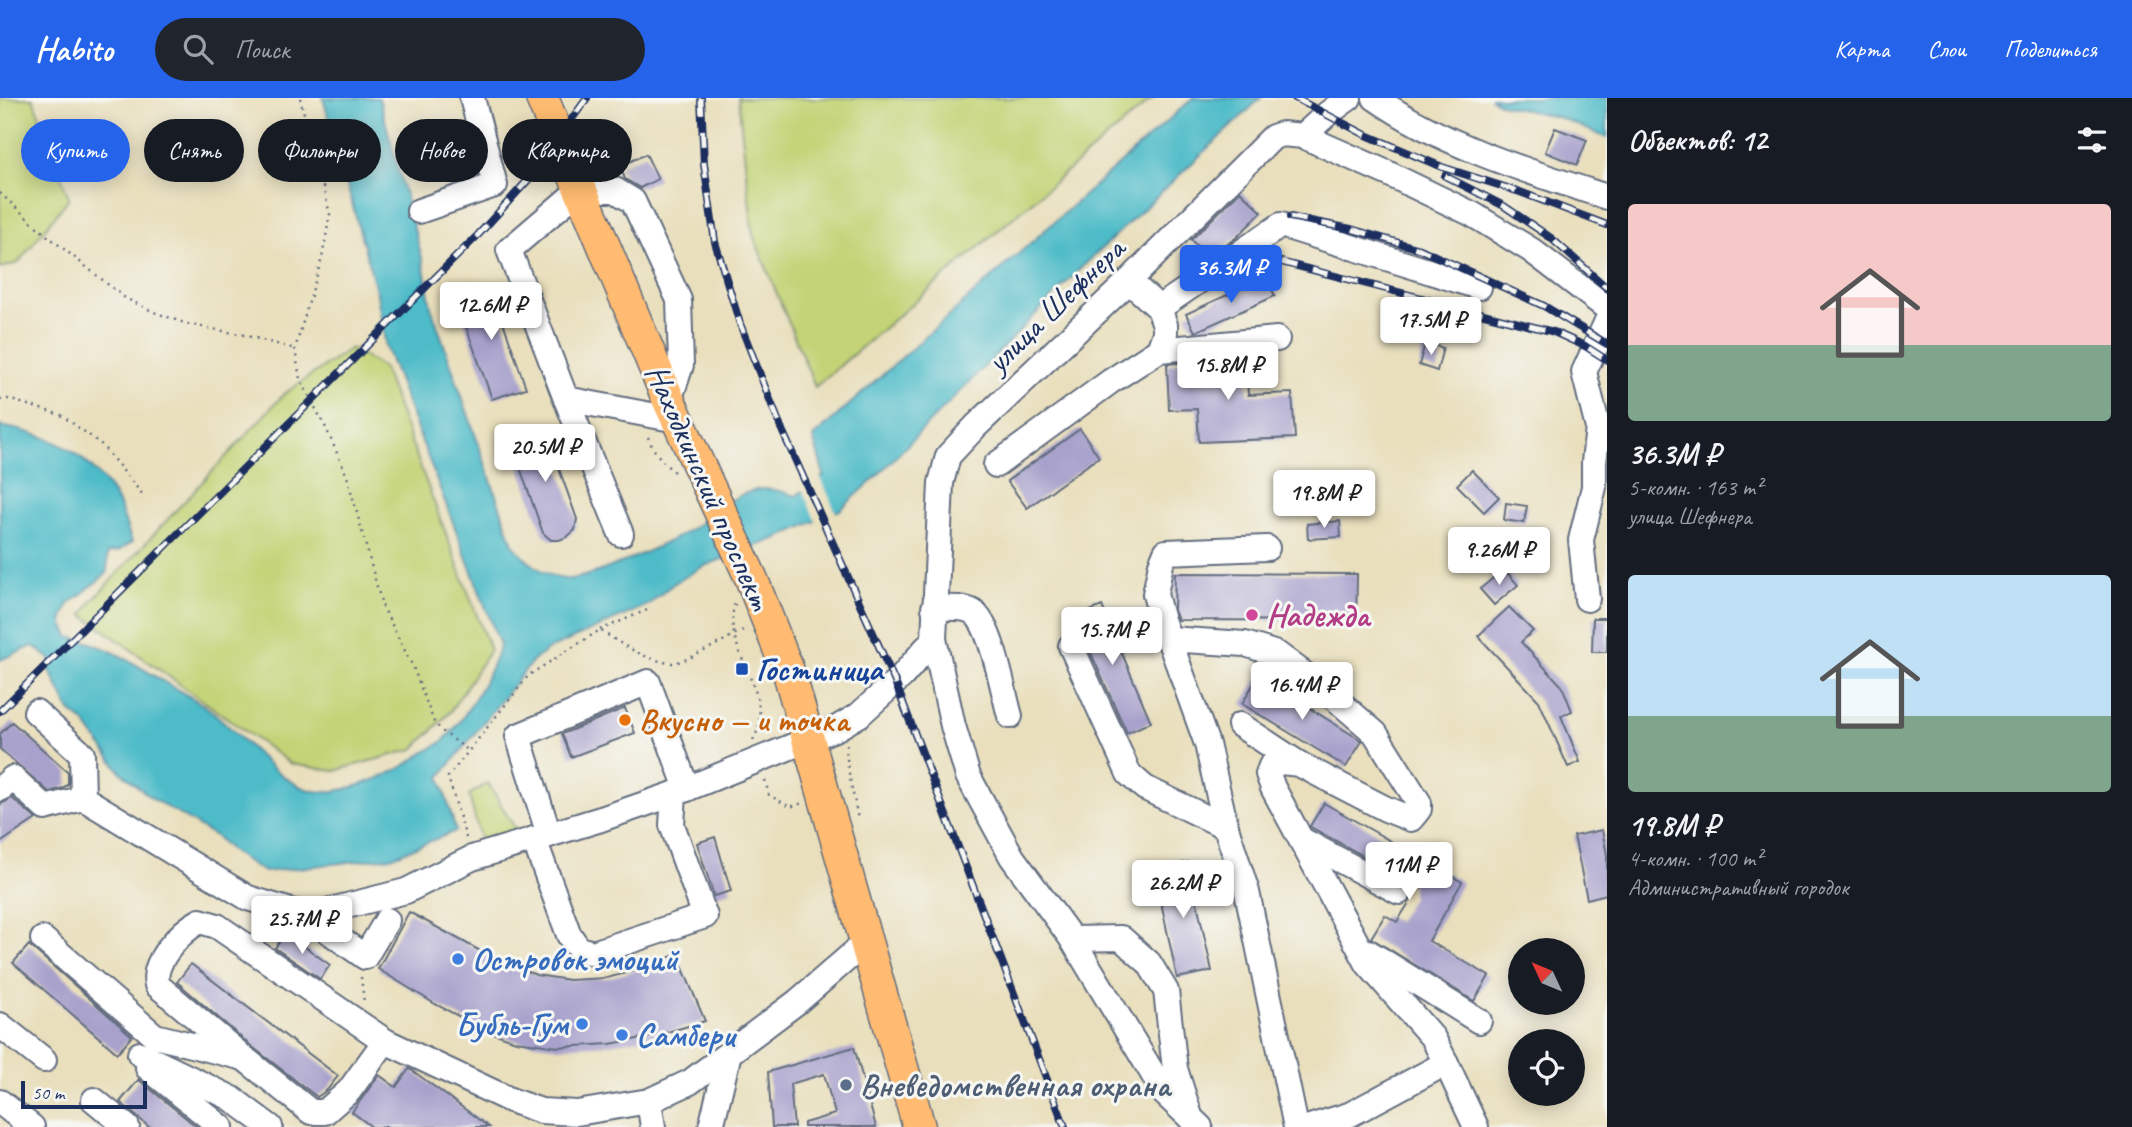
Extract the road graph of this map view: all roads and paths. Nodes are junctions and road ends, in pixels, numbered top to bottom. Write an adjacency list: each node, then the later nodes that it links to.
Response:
1 (300, 98): 17 (path)
2 (472, 98): 10 (street)
3 (542, 98): 7 (main road, Находкинский проспект)
4 (1349, 98): 6 (street)
5 (1375, 98): 9 (street)
6 (1303, 136): 11 (street, улица Шефнера); 14 (street)
7 (579, 190): 19 (street); 21 (main road, Находкинский проспект); 21 (street)
8 (0, 193): 17 (path)
9 (1607, 197)
10 (419, 211)
11 (1129, 281): 13 (street); 30 (street, улица Шефнера)
12 (1479, 288): 13 (street)
13 (1159, 308): 18 (street)
14 (1607, 308)
15 (1607, 321): 29 (street)
16 (1277, 339): 18 (street)
17 (295, 349): 41 (path)
18 (1159, 350): 23 (street)
19 (566, 399): 22 (street); 26 (street)
20 (0, 400): 25 (path)
21 (673, 411): 22 (street); 24 (main road, Находкинский проспект)
22 (639, 413): 24 (path)
23 (996, 466)
24 (689, 474): 28 (main road, Находкинский проспект)
25 (143, 495)
26 (621, 534)
27 (1267, 548): 34 (street)
28 (744, 592): 39 (main road, Находкинский проспект); 40 (path)
29 (1587, 600)
30 (934, 608): 33 (street, улица Шефнера); 37 (street)
31 (647, 610): 32 (path)
32 (600, 631)
33 (934, 639): 39 (street); 53 (street, улица Шефнера)
34 (1169, 639): 42 (street); 46 (street)
35 (1071, 646): 46 (street)
36 (36, 712): 45 (street)
37 (1010, 716)
38 (1240, 725): 42 (street)
39 (808, 738): 44 (street); 54 (main road, Находкинский проспект)
40 (753, 740)
41 (469, 751)
42 (1299, 764): 48 (street)
43 (0, 789): 45 (street)
44 (681, 792): 47 (street); 47 (street); 47 (street)
45 (83, 799): 50 (street)
46 (1226, 827): 77 (street)
47 (542, 837): 50 (street)
48 (1304, 841): 49 (street); 55 (street)
49 (1399, 892)
50 (307, 916): 56 (street)
51 (387, 920): 56 (street)
52 (43, 939): 60 (street)
53 (1072, 939): 69 (street, улица Шефнера); 69 (street)
54 (865, 943): 61 (street); 76 (main road, Находкинский проспект)
55 (1359, 946): 57 (street); 64 (street)
56 (351, 948): 59 (path)
57 (1479, 1021)
58 (0, 1025): 63 (street)
59 (377, 1035): 62 (street); 62 (street); 68 (street)
60 (147, 1045): 62 (street); 72 (street); 73 (street)
61 (729, 1053): 66 (street); 75 (street)
62 (244, 1058)
63 (44, 1060)
64 (1446, 1063): 78 (street); 79 (street)
65 (94, 1100): 71 (street)
66 (649, 1101): 68 (street); 74 (street)
67 (0, 1102): 70 (street)
68 (543, 1119)
69 (1195, 1122)
70 (32, 1127)
71 (127, 1127)
72 (221, 1127)
73 (270, 1127)
74 (653, 1127)
75 (711, 1127)
76 (919, 1127)
77 (1296, 1127)
78 (1310, 1127)
79 (1476, 1127)

